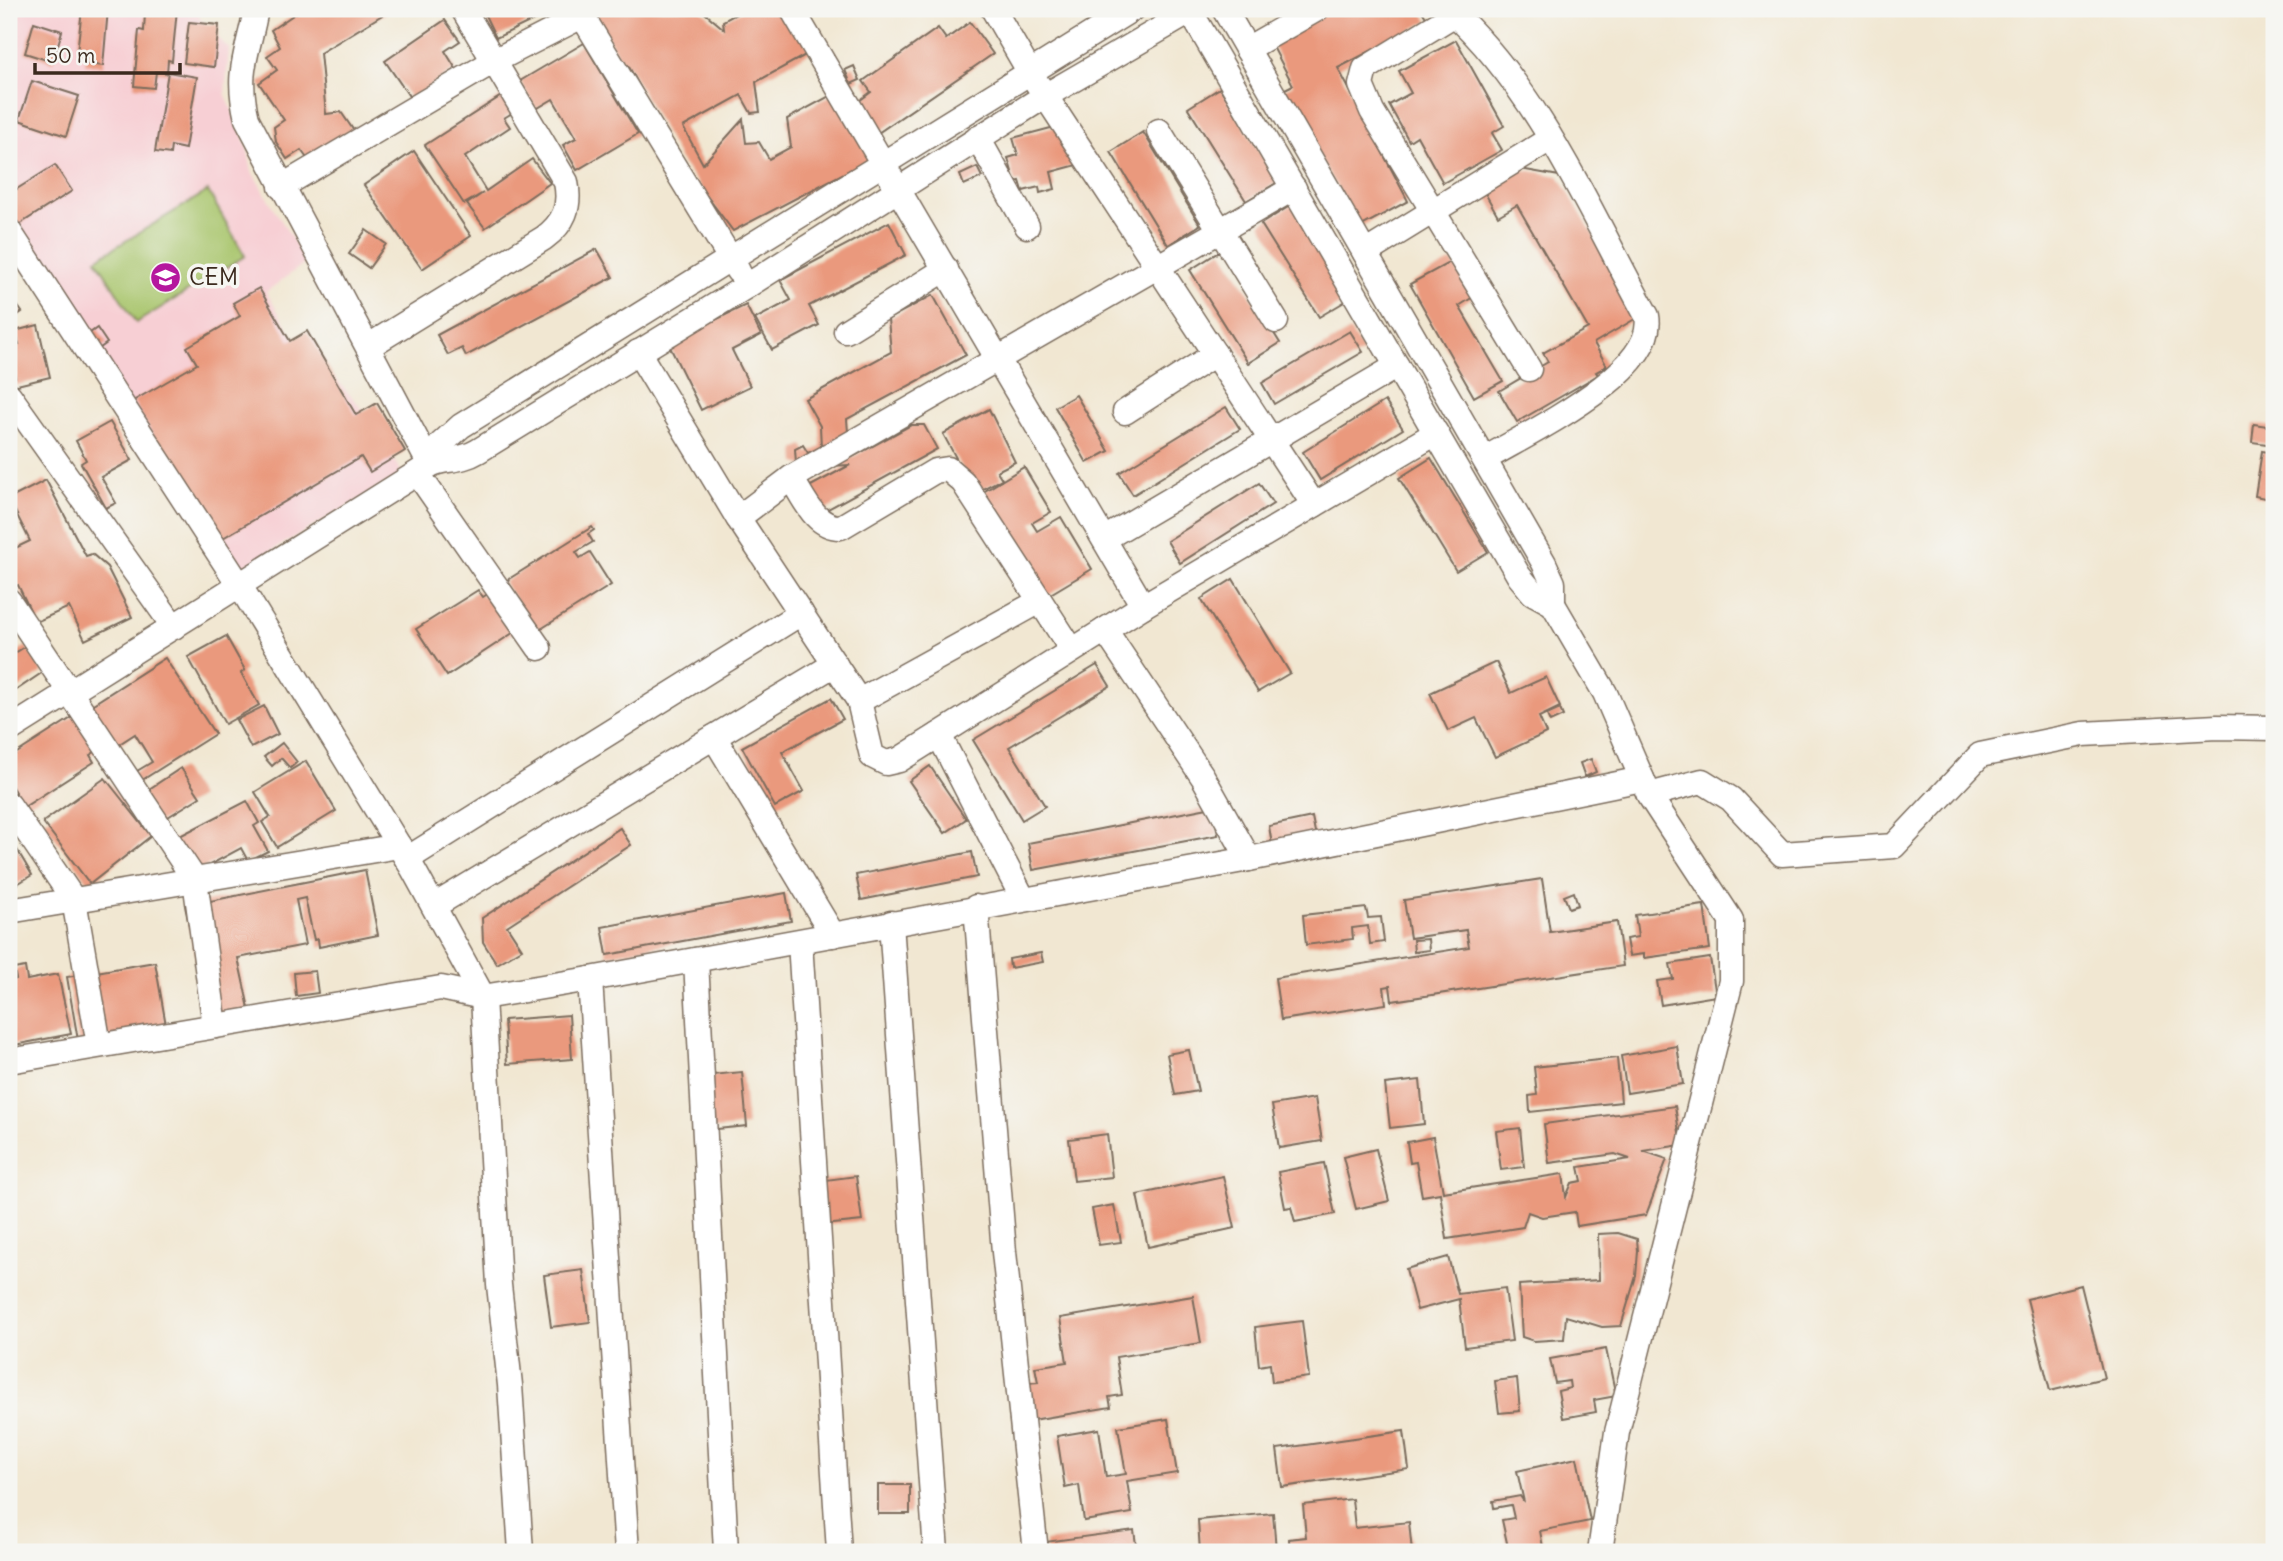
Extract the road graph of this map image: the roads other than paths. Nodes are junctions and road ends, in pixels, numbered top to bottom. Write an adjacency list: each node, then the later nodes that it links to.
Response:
1 (257, 9): 19 (street)
2 (463, 9): 12 (street)
3 (792, 9): 18 (street)
4 (993, 9): 13 (street)
5 (1132, 9): 13 (street)
6 (1224, 9): 11 (street)
7 (1317, 9): 11 (street)
8 (1192, 10): 14 (street); 21 (street)
9 (580, 12): 12 (street); 27 (street)
10 (1452, 12): 17 (street); 22 (street)
11 (1247, 49): 26 (street)
12 (494, 61): 19 (street); 33 (street)
13 (1029, 71): 14 (street); 18 (street)
14 (1045, 96): 16 (street); 29 (street)
15 (1159, 131): 25 (street)
16 (978, 138): 20 (street); 23 (street)
17 (1550, 139): 22 (street); 43 (street)
18 (884, 163): 20 (street); 27 (street)
19 (281, 187): 33 (street)
20 (899, 188): 28 (street); 30 (street)
21 (1294, 188): 25 (street); 37 (street)
22 (1434, 211): 26 (street); 38 (street)
23 (1027, 226)
24 (9, 231): 49 (street)
25 (1220, 232): 29 (street); 31 (street)
26 (1365, 253): 43 (street)
27 (730, 257): 30 (street); 44 (street)
28 (946, 269): 32 (street); 36 (street)
29 (1159, 269): 35 (street); 36 (street)
30 (747, 286): 34 (street)
31 (1276, 321)
32 (846, 331)
33 (369, 346): 44 (street)
34 (638, 352): 44 (street); 47 (street)
35 (1215, 354): 40 (street); 42 (street)
36 (999, 359): 45 (street); 48 (street)
37 (1397, 366): 41 (street); 42 (street)
38 (1529, 369)
39 (11, 404): 55 (street)
40 (1125, 412)
41 (1436, 433): 46 (street); 52 (street)
42 (1273, 442): 46 (street); 48 (street)
43 (1485, 459): 52 (street)
44 (428, 467): 49 (street); 57 (street)
45 (791, 478): 47 (street); 51 (street)
46 (1314, 505): 53 (street)
47 (738, 518): 54 (street)
48 (1104, 539): 53 (street)
49 (240, 586): 55 (street); 68 (street)
50 (9, 601): 60 (street)
51 (1040, 601): 58 (street); 61 (street)
52 (1553, 604): 66 (street)
53 (1143, 606): 56 (street)
54 (801, 613): 59 (street); 68 (street)
55 (174, 627): 60 (street)
56 (1105, 630): 58 (street); 69 (street)
57 (539, 648)
58 (1072, 650): 64 (street)
59 (835, 664): 61 (street); 65 (street)
60 (69, 692): 63 (street); 70 (street)
61 (859, 701): 64 (street)
62 (2274, 728): 66 (street)
63 (9, 730)
64 (939, 735): 71 (street)
65 (714, 737): 73 (street); 77 (street)
66 (1646, 787): 69 (street); 91 (street)
67 (9, 804): 72 (street)
68 (403, 853): 70 (street); 73 (street)
69 (1249, 859): 71 (street)
70 (195, 880): 72 (street); 82 (street)
71 (1022, 898): 74 (street)
72 (74, 900): 75 (street); 83 (street)
73 (434, 906): 81 (street)
74 (976, 906): 76 (street); 90 (street)
75 (9, 911)
76 (891, 923): 77 (street); 89 (street)
77 (833, 935): 78 (street)
78 (800, 942): 79 (street); 88 (street)
79 (696, 960): 80 (street); 87 (street)
80 (590, 979): 81 (street); 86 (street)
81 (484, 997): 82 (street); 85 (street)
82 (215, 1026): 83 (street)
83 (99, 1045): 84 (street)
84 (9, 1061)
85 (521, 1552)
86 (627, 1552)
87 (726, 1552)
88 (839, 1552)
89 (936, 1552)
90 (1036, 1552)
91 (1600, 1552)

